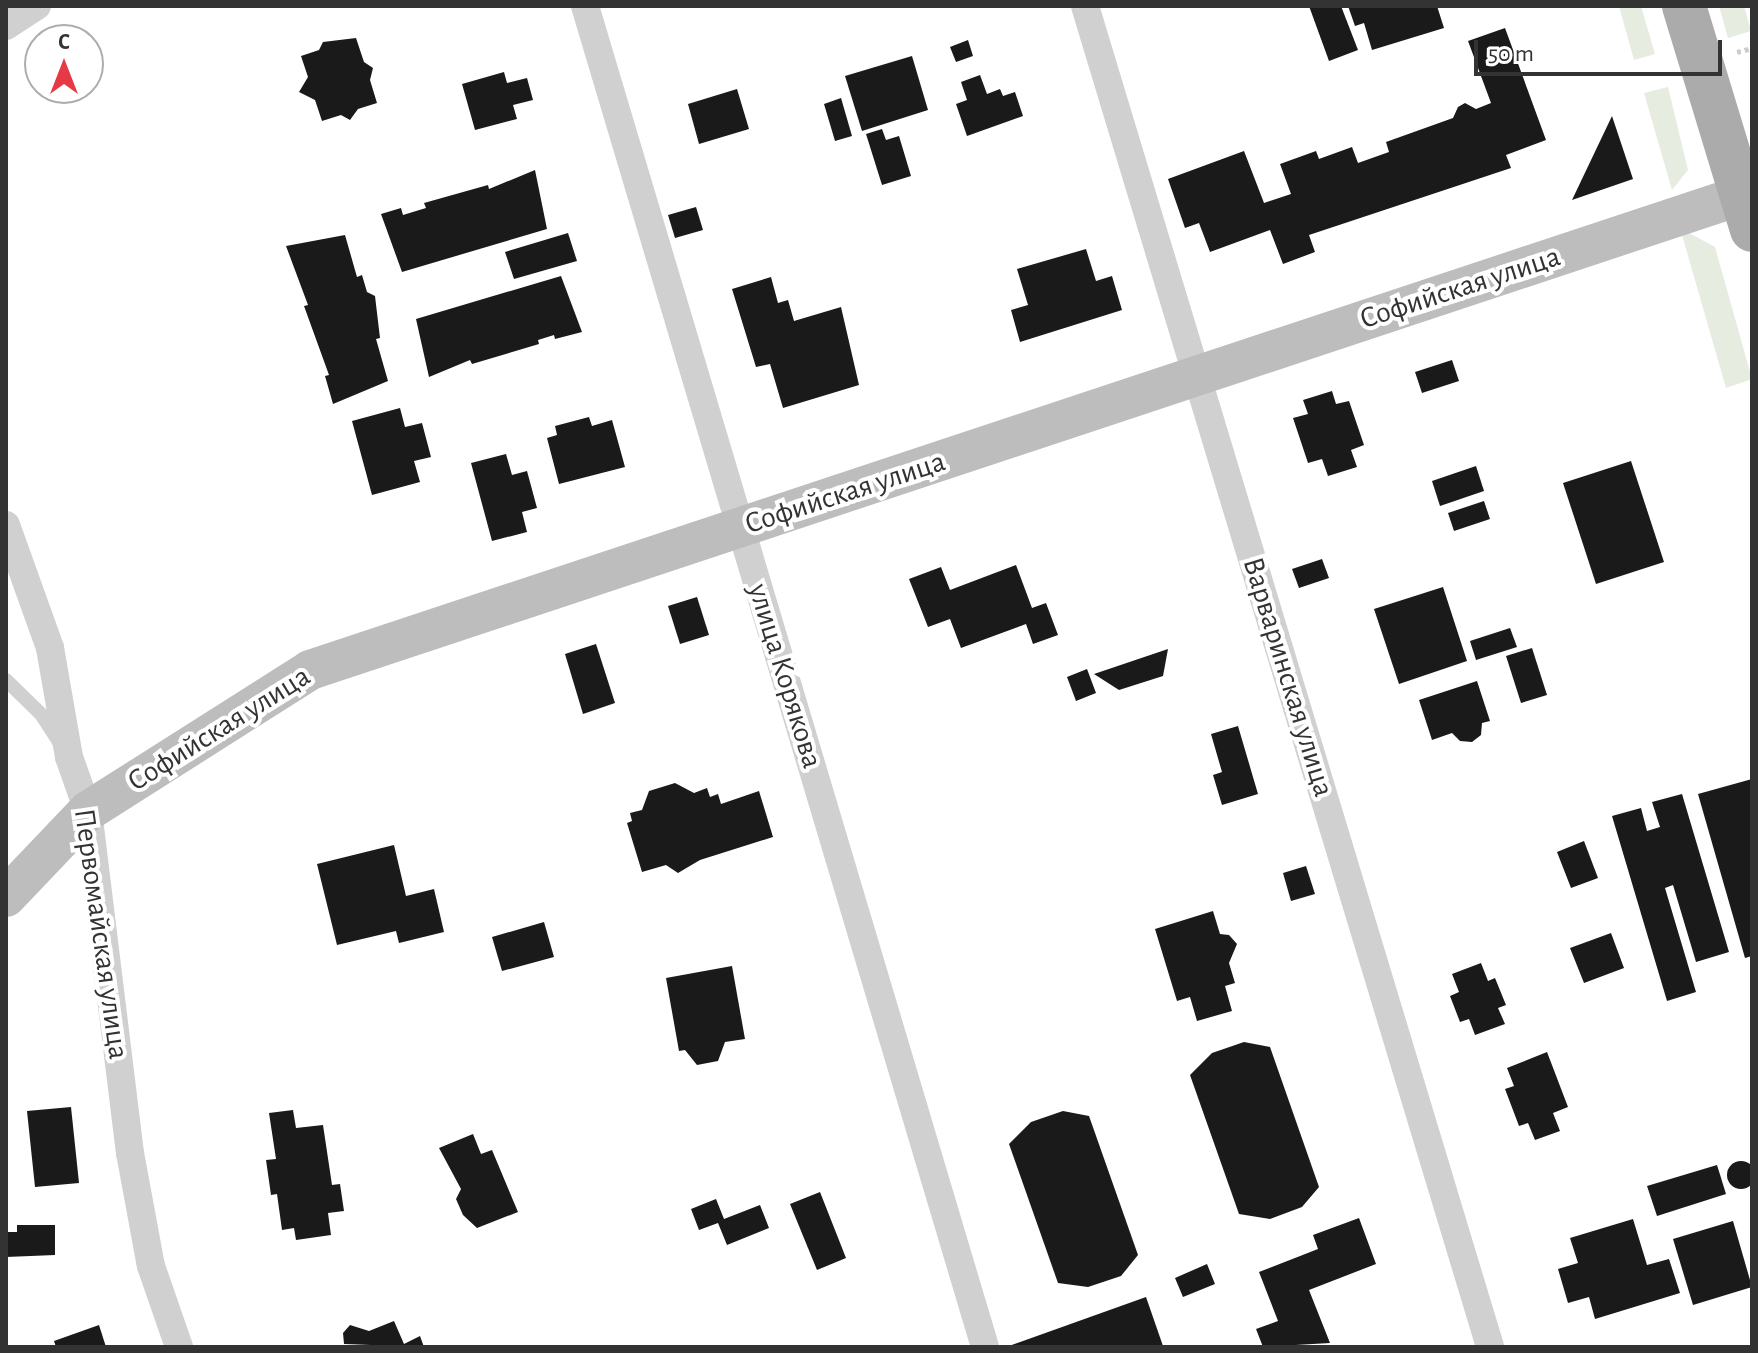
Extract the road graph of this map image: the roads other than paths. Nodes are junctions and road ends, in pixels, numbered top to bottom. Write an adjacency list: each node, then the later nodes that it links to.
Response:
1 (37, 6): 5 (street)
2 (585, 6): 9 (street, улица Корякова)
3 (1085, 6): 7 (street, Варваринская улица)
4 (1684, 6): 6 (main road)
5 (6, 26)
6 (1750, 203): 7 (street, Софийская улица)
7 (1197, 376): 9 (street, Софийская улица); 16 (street, Варваринская улица)
8 (6, 525): 11 (street, Первомайская улица)
9 (740, 527): 12 (street, Софийская улица); 15 (street, улица Корякова)
10 (6, 680): 11 (lane)
11 (69, 757): 12 (street, Первомайская улица)
12 (88, 811): 13 (street, Софийская улица); 14 (street, Первомайская улица)
13 (6, 897)
14 (179, 1347)
15 (985, 1347)
16 (1490, 1347)

